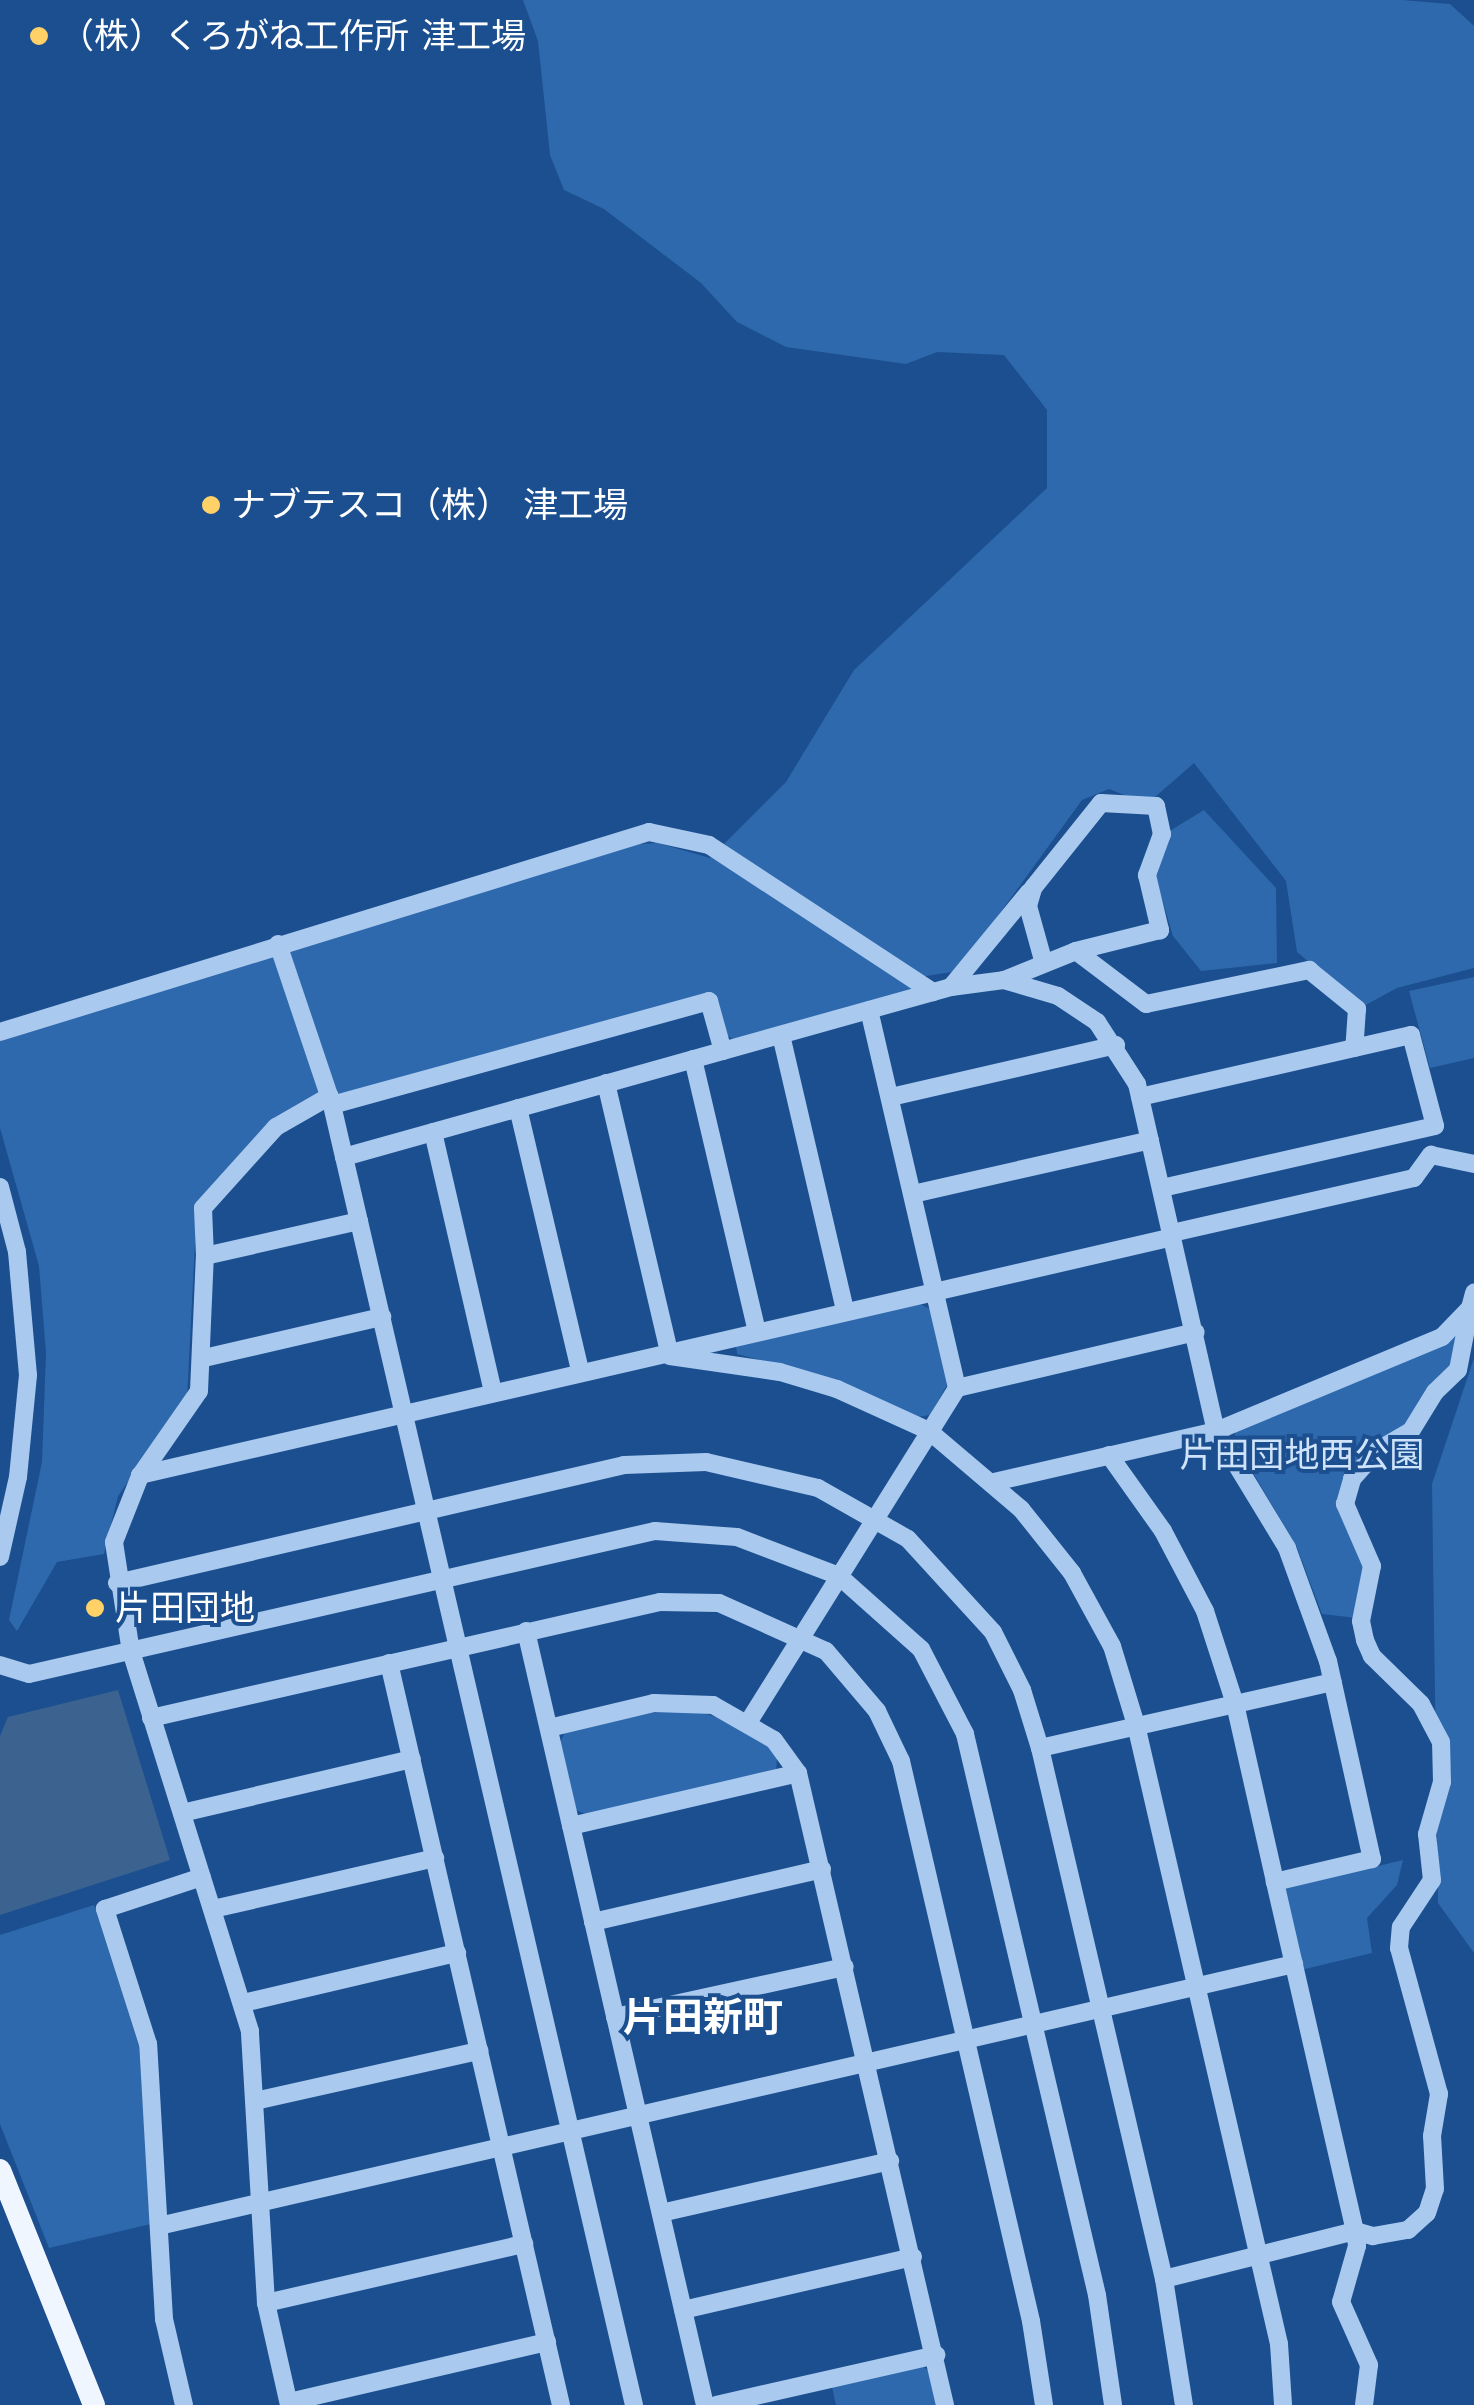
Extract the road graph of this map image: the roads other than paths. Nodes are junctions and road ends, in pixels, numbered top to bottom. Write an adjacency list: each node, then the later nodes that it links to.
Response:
1 (1032, 888): 3 (street); 4 (street); 6 (street)
2 (278, 944): 6 (street); 8 (street); 17 (street)
3 (1076, 951): 4 (street); 11 (street)
4 (1043, 960): 5 (street)
5 (1004, 980): 6 (street); 10 (street)
6 (942, 990): 7 (street)
7 (869, 1010): 9 (street); 15 (street)
8 (0, 1032)
9 (781, 1035): 12 (street); 31 (street)
10 (1116, 1045): 15 (street); 16 (street)
11 (1354, 1048): 16 (street); 24 (street)
12 (723, 1052): 13 (street); 17 (street)
13 (693, 1059): 14 (street); 33 (street)
14 (606, 1083): 18 (street); 35 (street)
15 (890, 1097): 25 (street)
16 (1140, 1097): 20 (street)
17 (331, 1100): 21 (street); 28 (street)
18 (518, 1108): 19 (street); 37 (street)
19 (432, 1132): 21 (street); 39 (street)
20 (1150, 1140): 24 (street); 25 (street)
21 (344, 1157): 26 (street)
22 (1474, 1164): 27 (street)
23 (0, 1188): 48 (street)
24 (1162, 1188): 27 (street)
25 (913, 1194): 29 (street)
26 (359, 1220): 28 (street); 32 (street)
27 (1173, 1235): 29 (street); 34 (street)
28 (205, 1256): 36 (street)
29 (935, 1291): 31 (street); 38 (street)
30 (1473, 1294): 41 (street); 95 (street)
31 (845, 1311): 33 (street)
32 (382, 1317): 36 (street); 40 (street)
33 (757, 1331): 35 (street)
34 (1196, 1332): 38 (street); 41 (street)
35 (670, 1356): 37 (street); 42 (street)
36 (204, 1358): 44 (street)
37 (580, 1371): 39 (street)
38 (957, 1388): 42 (street)
39 (493, 1392): 40 (street)
40 (404, 1413): 44 (street); 46 (street)
41 (1216, 1431): 43 (street); 58 (street)
42 (929, 1432): 45 (street); 47 (street)
43 (1109, 1456): 45 (street); 59 (street)
44 (140, 1476): 51 (street)
45 (994, 1482): 62 (street)
46 (427, 1510): 47 (street); 50 (street); 51 (street)
47 (876, 1517): 49 (street); 64 (street)
48 (0, 1556)
49 (840, 1576): 50 (street); 53 (street); 82 (street)
50 (442, 1578): 54 (street); 55 (street)
51 (117, 1583): 55 (street)
52 (526, 1631): 53 (street); 54 (street); 63 (street)
53 (801, 1637): 61 (street); 83 (street)
54 (458, 1646): 56 (street); 88 (street)
55 (131, 1652): 57 (street); 60 (street)
56 (389, 1663): 60 (street); 65 (street)
57 (0, 1665)
58 (1332, 1682): 59 (street); 72 (street)
59 (1235, 1704): 62 (street); 72 (street)
60 (151, 1718): 67 (street)
61 (748, 1720): 63 (street); 66 (street)
62 (1136, 1725): 64 (street); 78 (street)
63 (548, 1728): 68 (street)
64 (1040, 1748): 80 (street)
65 (412, 1759): 67 (street); 69 (street)
66 (798, 1774): 68 (street); 70 (street)
67 (182, 1814): 71 (street)
68 (572, 1826): 74 (street)
69 (434, 1858): 73 (street); 75 (street)
70 (822, 1869): 74 (street); 77 (street)
71 (202, 1877): 73 (street); 94 (street)
72 (1274, 1882): 76 (street)
73 (212, 1909): 79 (street)
74 (593, 1922): 81 (street)
75 (456, 1953): 79 (street); 84 (street)
76 (1294, 1964): 78 (street); 95 (street)
77 (845, 1967): 81 (street); 85 (street)
78 (1198, 1986): 80 (street); 97 (street)
79 (243, 2003): 86 (street)
80 (1100, 2009): 82 (street); 99 (street)
81 (615, 2017): 87 (street)
82 (1033, 2024): 83 (street); 114 (street)
83 (964, 2040): 85 (street); 113 (street)
84 (479, 2051): 86 (street); 89 (street)
85 (868, 2063): 87 (street); 90 (street)
86 (255, 2102): 92 (street)
87 (638, 2116): 88 (street); 93 (street)
88 (571, 2132): 89 (street); 109 (street)
89 (502, 2148): 92 (street); 96 (street)
90 (890, 2161): 93 (street); 98 (street)
91 (0, 2170): 106 (main road)
92 (260, 2203): 94 (street); 100 (street)
93 (661, 2213): 101 (street)
94 (159, 2226): 107 (street)
95 (1354, 2230): 97 (street); 117 (street)
96 (524, 2244): 100 (street); 102 (street)
97 (1260, 2254): 99 (street); 116 (street)
98 (913, 2257): 101 (street); 103 (street)
99 (1164, 2279): 115 (street)
100 (266, 2303): 105 (street)
101 (683, 2310): 110 (street)
102 (547, 2342): 105 (street); 108 (street)
103 (936, 2355): 104 (street); 112 (street)
104 (782, 2398): 111 (street)
105 (289, 2403)
106 (94, 2405)
107 (184, 2405)
108 (561, 2405)
109 (634, 2405)
110 (705, 2405)
111 (716, 2405)
112 (946, 2405)
113 (1044, 2405)
114 (1113, 2405)
115 (1184, 2405)
116 (1282, 2405)
117 (1364, 2405)

